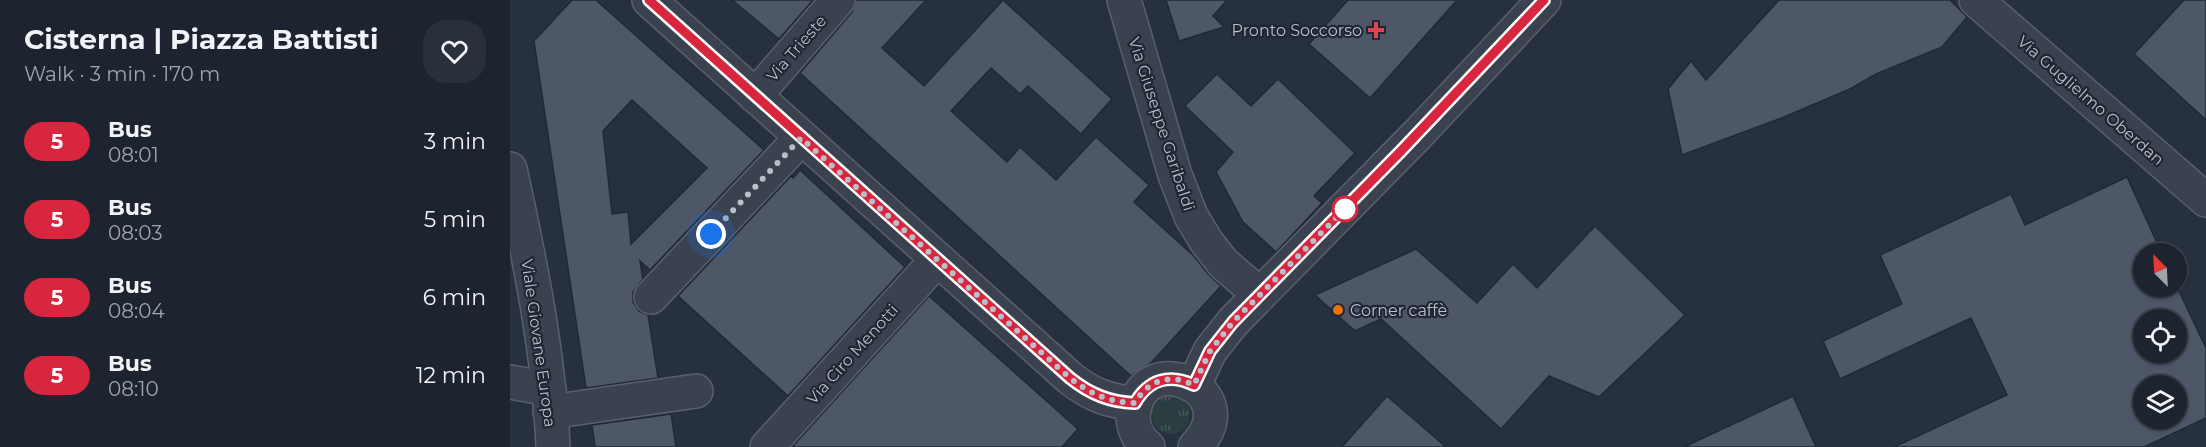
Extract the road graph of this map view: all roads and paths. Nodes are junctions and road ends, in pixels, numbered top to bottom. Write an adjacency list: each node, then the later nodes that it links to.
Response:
1 (838, 0): 6 (street, Via Trieste)
2 (1124, 0): 11 (street, Via Giuseppe Garibaldi)
3 (1544, 0): 11 (street)
4 (1976, 0): 9 (street, Via Guglielmo Oberdan)
5 (656, 2): 6 (street)
6 (754, 96): 7 (street)
7 (801, 138): 10 (street); 12 (street)
8 (510, 169): 16 (street, Viale Giovane Europa)
9 (2206, 200)
10 (937, 260): 17 (street); 18 (street, Via Ciro Menotti)
11 (1259, 294): 14 (street)
12 (651, 297)
13 (510, 382): 16 (street)
14 (1194, 385): 17 (street); 20 (street)
15 (696, 391): 16 (street)
16 (550, 401): 19 (street, Viale Giovane Europa)
17 (1136, 433)
18 (768, 446)
19 (553, 447)
20 (1195, 447)

